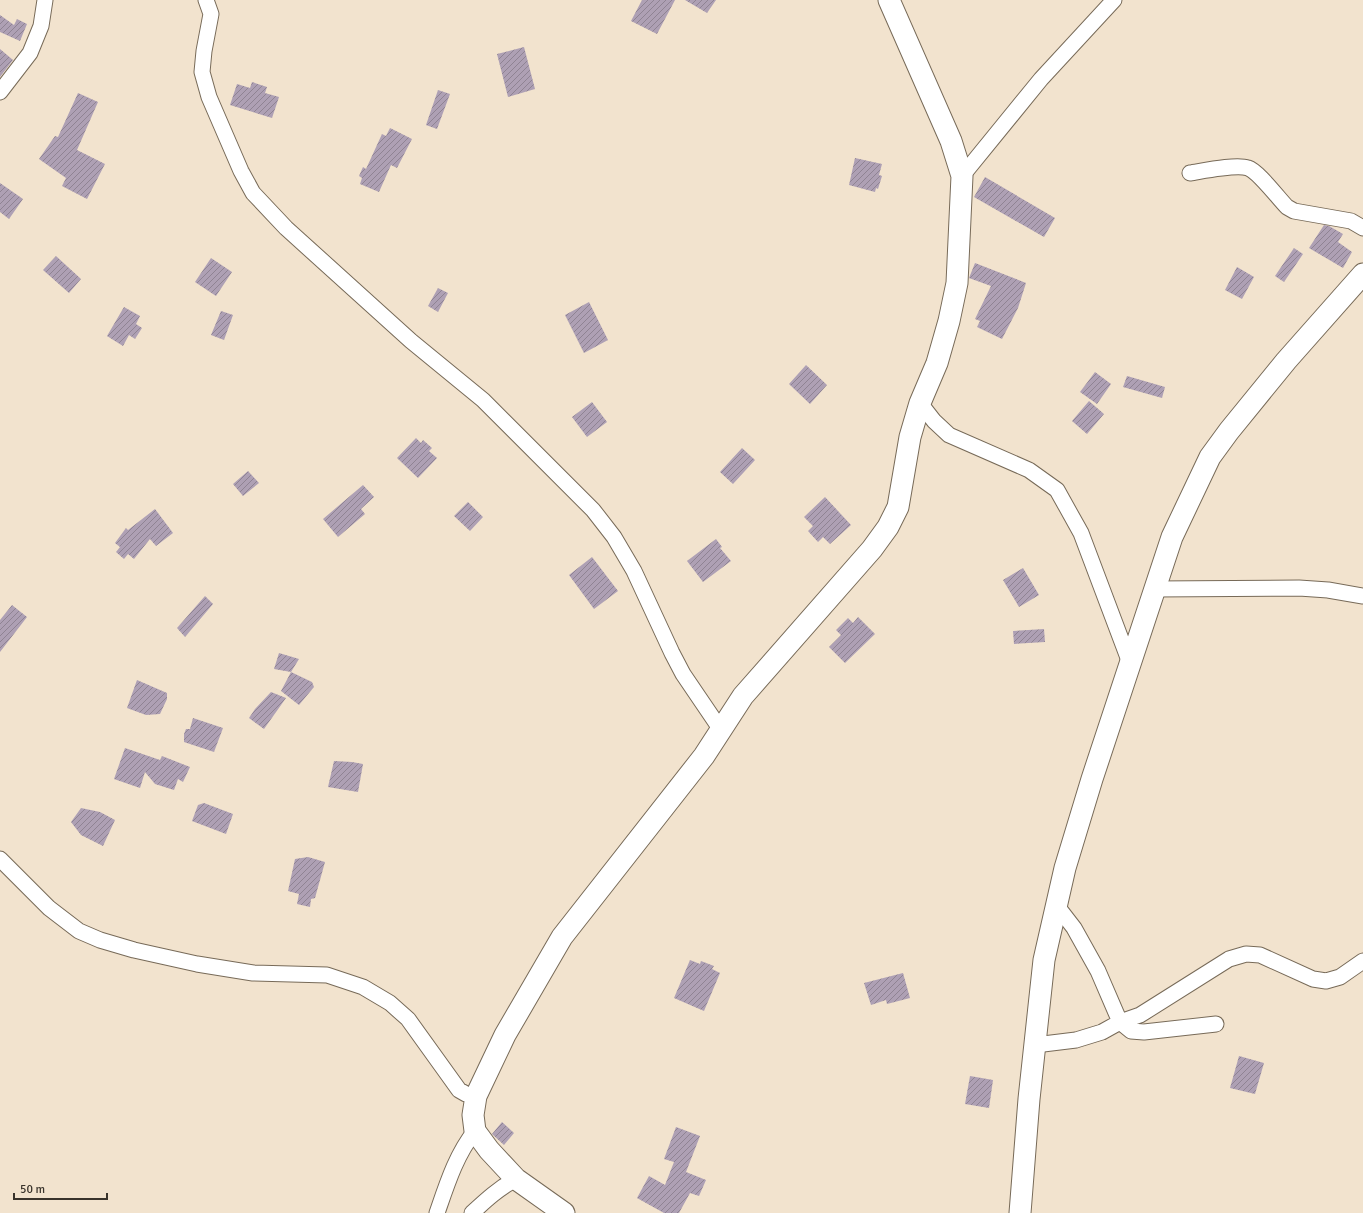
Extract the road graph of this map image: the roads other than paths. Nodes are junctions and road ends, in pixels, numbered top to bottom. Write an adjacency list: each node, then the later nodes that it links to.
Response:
1 (45, 0): 5 (street)
2 (206, 0): 14 (street)
3 (889, 0): 7 (street)
4 (1114, 0): 7 (street)
5 (0, 92)
6 (1190, 173): 8 (street)
7 (962, 176): 10 (street)
8 (1363, 228)
9 (1363, 274): 11 (street)
10 (920, 403): 13 (street); 14 (street)
11 (1154, 589): 12 (street); 13 (street)
12 (1363, 596)
13 (1130, 663): 16 (street)
14 (721, 730): 21 (street)
15 (0, 858): 21 (street)
16 (1057, 906): 18 (street); 20 (street)
17 (1363, 961): 18 (street)
18 (1120, 1022): 19 (street); 20 (street)
19 (1216, 1024)
20 (1035, 1045): 27 (street)
21 (476, 1096): 22 (street)
22 (475, 1131): 23 (street); 24 (street)
23 (516, 1179): 25 (street); 26 (street)
24 (437, 1213)
25 (472, 1213)
26 (564, 1213)
27 (1020, 1213)

